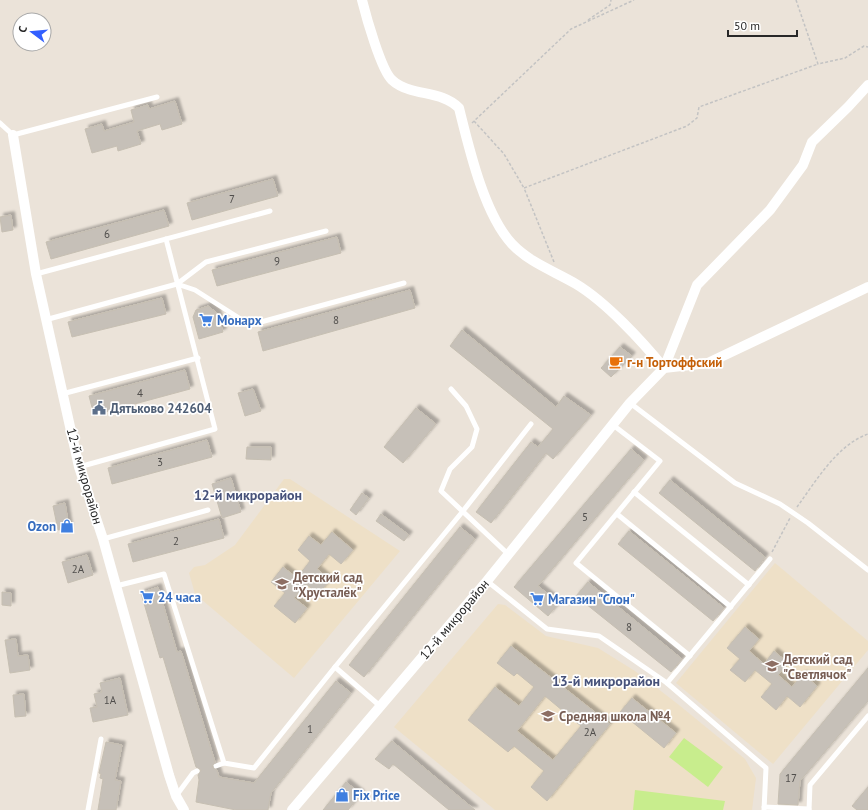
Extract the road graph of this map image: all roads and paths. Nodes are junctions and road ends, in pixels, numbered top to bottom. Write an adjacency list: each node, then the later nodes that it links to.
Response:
1 (362, 0): 10 (street)
2 (611, 0): 5 (path)
3 (634, 0): 5 (path)
4 (796, 0): 7 (path)
5 (585, 23): 11 (path)
6 (868, 46): 7 (path)
7 (818, 64): 15 (path)
8 (868, 85): 26 (street)
9 (157, 97): 14 (lane)
10 (459, 108): 11 (path); 13 (street)
11 (474, 121): 13 (path); 15 (path)
12 (0, 123): 14 (lane)
13 (464, 131): 20 (street)
14 (13, 136): 19 (street, 12-й микрорайон)
15 (524, 188): 20 (path)
16 (270, 211): 18 (lane)
17 (326, 230): 22 (lane)
18 (166, 238): 19 (lane); 22 (lane)
19 (36, 274): 24 (street, 12-й микрорайон)
20 (560, 276): 26 (street)
21 (404, 283): 22 (lane)
22 (177, 284): 24 (lane); 25 (lane)
23 (868, 287): 26 (street)
24 (45, 320): 28 (street, 12-й микрорайон)
25 (198, 358): 28 (lane); 33 (lane)
26 (664, 368): 29 (street, 12-й микрорайон)
27 (451, 389): 36 (lane)
28 (62, 394): 33 (street, 12-й микрорайон)
29 (630, 403): 31 (street, 12-й микрорайон); 37 (lane)
30 (531, 424): 36 (lane)
31 (614, 425): 34 (lane); 40 (street, 12-й микрорайон)
32 (868, 434): 37 (path)
33 (79, 467): 39 (street, 12-й микрорайон)
34 (634, 492): 38 (lane); 44 (lane)
35 (208, 510): 39 (lane)
36 (463, 511): 40 (lane); 48 (lane)
37 (793, 512): 41 (path); 42 (lane)
38 (617, 514): 46 (lane); 47 (lane)
39 (103, 539): 45 (street, 12-й микрорайон)
40 (508, 554): 43 (street, 12-й микрорайон)
41 (770, 559): 44 (lane)
42 (868, 570)
43 (487, 581): 49 (lane); 50 (street, 12-й микрорайон)
44 (749, 585): 46 (lane)
45 (116, 586): 53 (lane); 56 (street, 12-й микрорайон)
46 (731, 607): 47 (lane)
47 (690, 656): 49 (lane)
48 (334, 667): 50 (lane); 53 (lane)
49 (667, 683): 57 (lane)
50 (380, 706): 60 (street, 12-й микрорайон)
51 (868, 716): 61 (lane)
52 (101, 739): 58 (lane)
53 (224, 763): 54 (lane)
54 (216, 766)
55 (197, 771): 56 (lane)
56 (176, 796): 59 (street, 12-й микрорайон)
57 (764, 809): 61 (lane)
58 (88, 810)
59 (184, 810)
60 (292, 810)
61 (809, 810)

